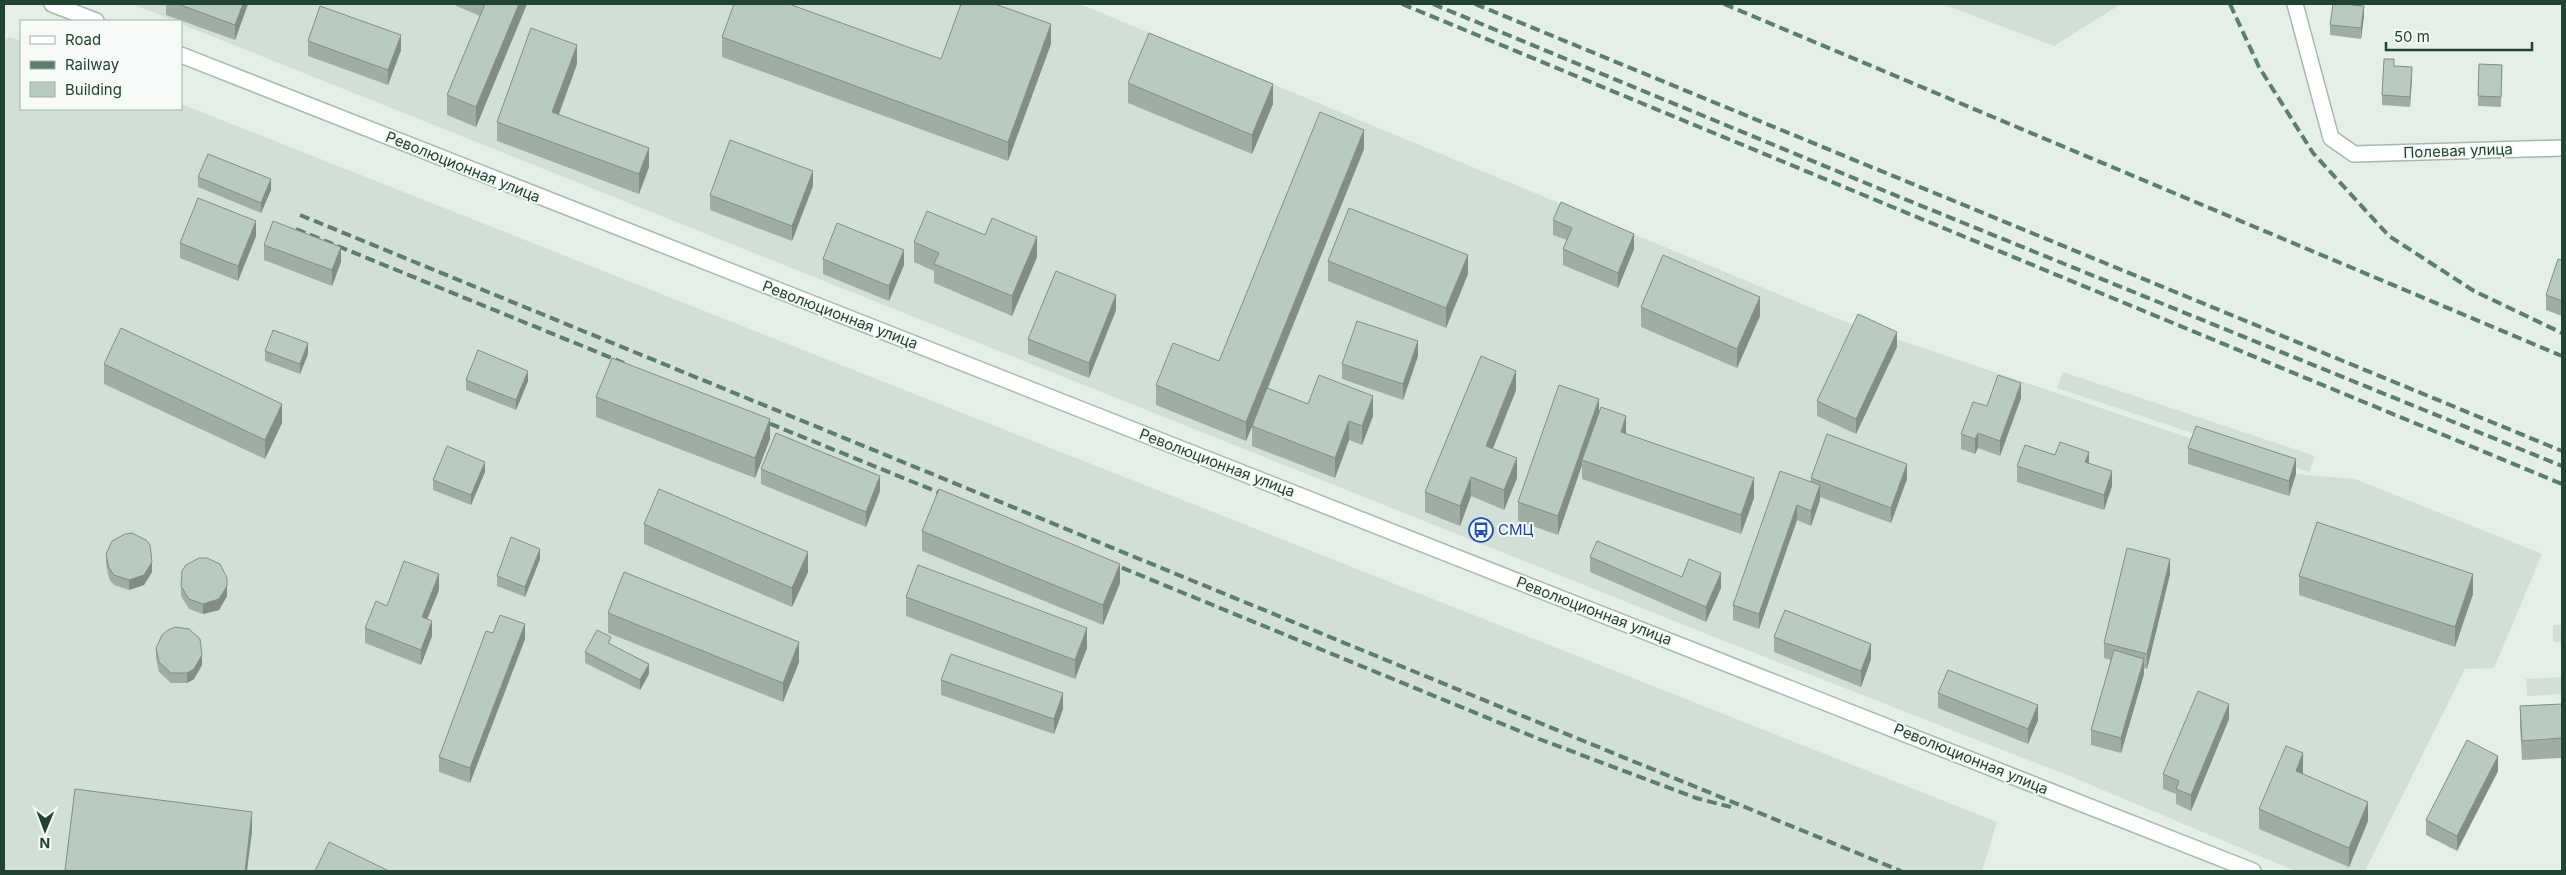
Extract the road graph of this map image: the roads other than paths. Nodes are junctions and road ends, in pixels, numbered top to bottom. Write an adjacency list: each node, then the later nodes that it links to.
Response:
1 (52, 4): 3 (main road)
2 (2295, 4): 5 (main road, Полевая улица)
3 (93, 20)
4 (182, 55): 6 (main road, Революционная улица)
5 (2562, 148)
6 (2253, 871)

